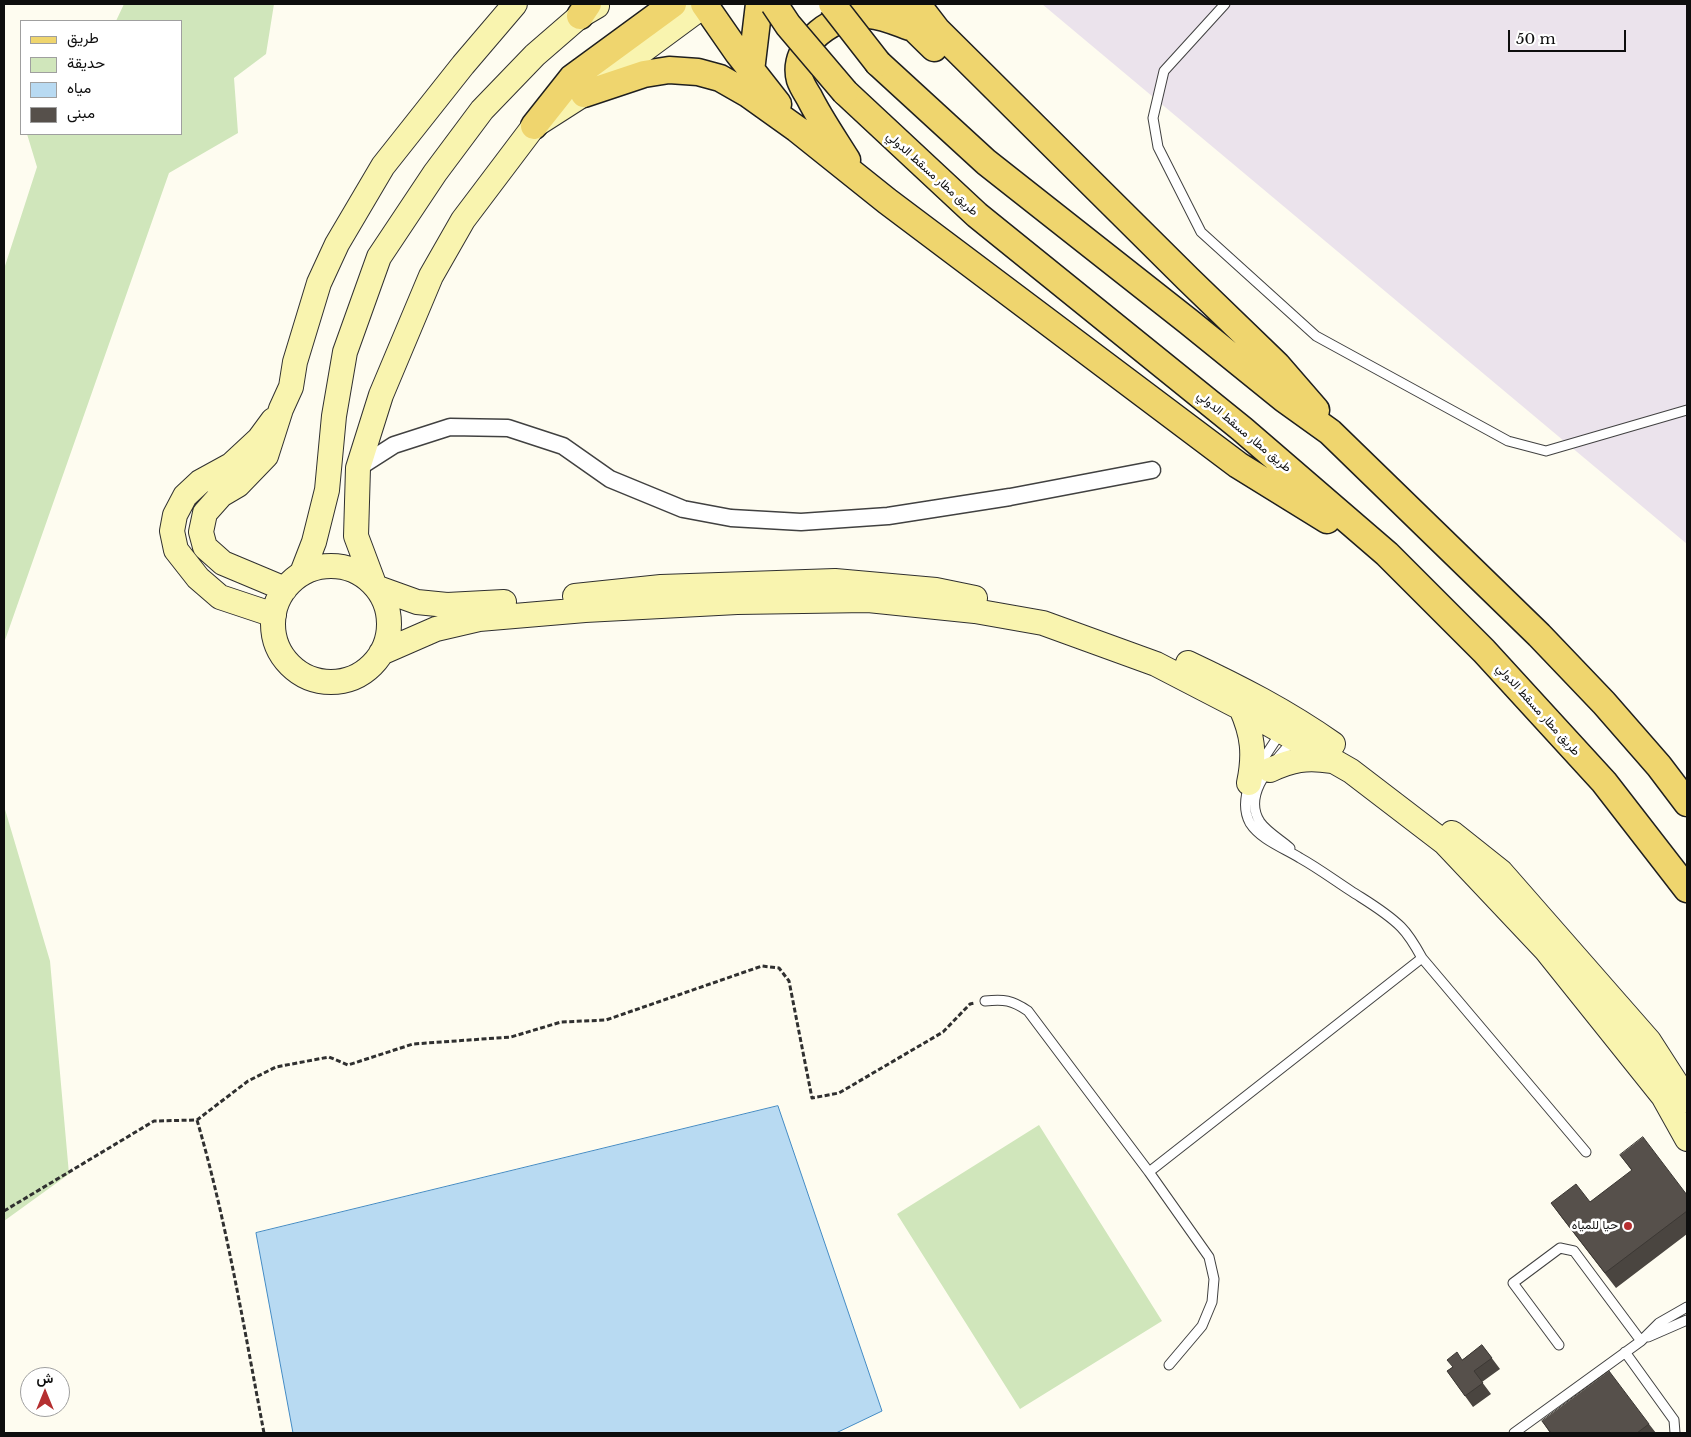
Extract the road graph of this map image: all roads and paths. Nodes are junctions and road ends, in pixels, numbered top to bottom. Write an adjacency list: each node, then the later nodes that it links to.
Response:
1 (514, 4): 19 (street)
2 (673, 4): 15 (main road)
3 (705, 4): 12 (main road); 14 (street)
4 (759, 4): 12 (main road)
5 (774, 4): 24 (main road, طريق مطار مسقط الدولي, bridge)
6 (832, 4): 21 (main road, bridge)
7 (889, 4): 11 (main road)
8 (936, 4): 13 (main road)
9 (1225, 4): 20 (lane)
10 (590, 8): 25 (street)
11 (916, 16): 13 (main road); 17 (main road); 18 (main road)
12 (751, 71): 16 (main road)
13 (997, 89): 18 (main road)
14 (584, 94): 15 (street); 16 (main road)
15 (534, 126): 22 (street)
16 (797, 128): 17 (main road)
17 (857, 177): 24 (main road)
18 (1188, 278): 21 (main road)
19 (281, 409): 25 (street); 27 (street)
20 (1687, 410)
21 (1330, 432): 34 (main road)
22 (358, 468): 23 (street); 26 (street)
23 (1152, 470)
24 (1387, 554): 36 (main road, طريق مطار مسقط الدولي)
25 (293, 581): 26 (street); 27 (street)
26 (376, 586): 28 (street); 30 (street)
27 (274, 615): 28 (street)
28 (381, 653): 29 (street)
29 (1241, 708): 30 (street); 33 (street)
30 (1293, 727): 31 (street); 32 (lane); 33 (lane); 39 (street)
31 (1335, 761): 32 (street); 41 (street)
32 (1270, 770): 35 (lane)
33 (1249, 783): 35 (lane)
34 (1687, 803)
35 (1299, 857): 37 (lane)
36 (1687, 889)
37 (1422, 958): 42 (lane); 43 (lane)
38 (985, 1002): 40 (path); 43 (lane)
39 (1687, 1100)
40 (197, 1120): 44 (path); 52 (path)
41 (1687, 1139)
42 (1586, 1152)
43 (1149, 1172): 50 (lane)
44 (4, 1211)
45 (1687, 1307): 47 (lane)
46 (1687, 1320): 47 (lane)
47 (1641, 1341): 48 (lane); 49 (lane)
48 (1559, 1345)
49 (1625, 1352): 51 (lane); 54 (lane)
50 (1169, 1365)
51 (1525, 1430): 53 (lane)
52 (264, 1433)
53 (1514, 1433)
54 (1675, 1433)

